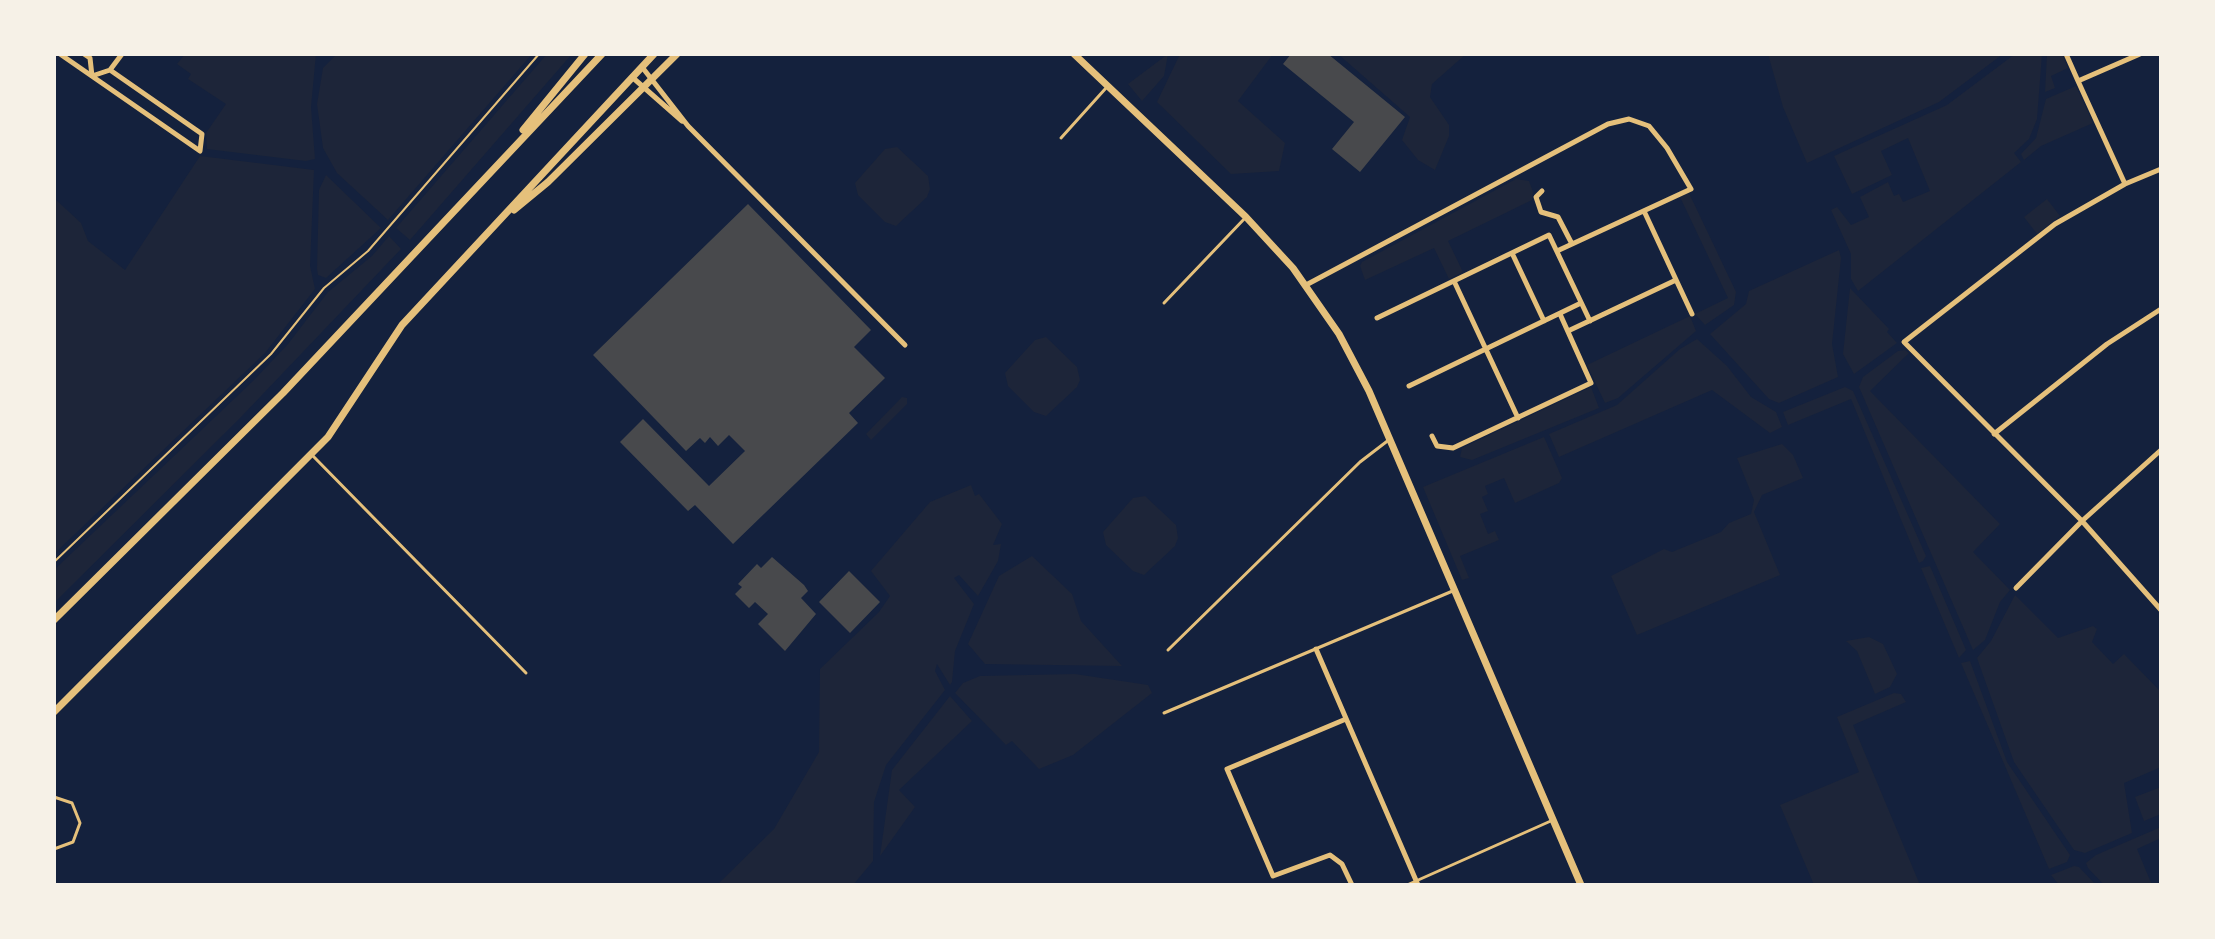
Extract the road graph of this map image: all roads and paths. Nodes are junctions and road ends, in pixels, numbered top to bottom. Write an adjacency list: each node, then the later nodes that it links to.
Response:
1 (60, 54): 14 (street)
2 (84, 54): 14 (street)
3 (122, 54): 13 (street)
4 (539, 54): 54 (path)
5 (585, 54): 23 (street)
6 (602, 54): 23 (street)
7 (654, 54): 12 (street)
8 (677, 54): 16 (street)
9 (1074, 54): 18 (street)
10 (2066, 54): 17 (street)
11 (2140, 54): 17 (street)
12 (642, 67): 15 (street); 16 (street)
13 (110, 70): 14 (street); 14 (street)
14 (92, 76)
15 (632, 77): 19 (street); 28 (street)
16 (653, 78): 19 (street); 20 (street)
17 (2078, 81): 24 (street)
18 (1108, 86): 21 (lane); 27 (street)
19 (643, 88): 20 (street); 28 (street)
20 (688, 126): 44 (street)
21 (1061, 138)
22 (2161, 169): 24 (street)
23 (489, 172): 58 (street)
24 (2125, 184): 48 (street)
25 (1542, 191): 29 (street)
26 (1644, 211): 29 (street); 32 (street); 34 (street)
27 (1246, 217): 34 (street); 35 (lane)
28 (498, 222): 52 (street)
29 (1572, 244): 30 (street)
30 (1557, 251): 31 (street); 36 (street)
31 (1511, 253): 33 (street); 41 (street)
32 (1676, 280): 39 (street); 42 (street)
33 (1454, 281): 40 (street); 45 (street)
34 (1306, 285): 50 (street)
35 (1164, 303)
36 (1581, 303): 38 (street); 42 (street)
37 (2161, 309): 48 (street)
38 (1560, 314): 41 (street); 43 (street)
39 (1692, 314)
40 (1377, 318)
41 (1544, 321): 45 (street)
42 (1590, 321): 43 (street)
43 (1568, 331): 47 (street)
44 (905, 345)
45 (1486, 349): 46 (street); 47 (street)
46 (1409, 386)
47 (1518, 418): 49 (street)
48 (1994, 434): 53 (street)
49 (1432, 436)
50 (1390, 439): 56 (street); 60 (lane)
51 (2161, 450): 53 (street)
52 (311, 455): 61 (lane); 62 (street)
53 (2082, 521): 55 (street); 57 (street)
54 (54, 562)
55 (2016, 588)
56 (1455, 590): 59 (lane); 66 (street)
57 (2161, 609)
58 (54, 620)
59 (1316, 649): 63 (lane); 64 (street)
60 (1168, 650)
61 (526, 673)
62 (54, 712)
63 (1164, 713)
64 (1346, 719): 68 (street); 69 (street)
65 (54, 797): 67 (lane)
66 (1553, 820): 68 (lane); 71 (street)
67 (54, 849)
68 (1417, 883): 70 (lane)
69 (1352, 885)
70 (1407, 885)
71 (1581, 885)

